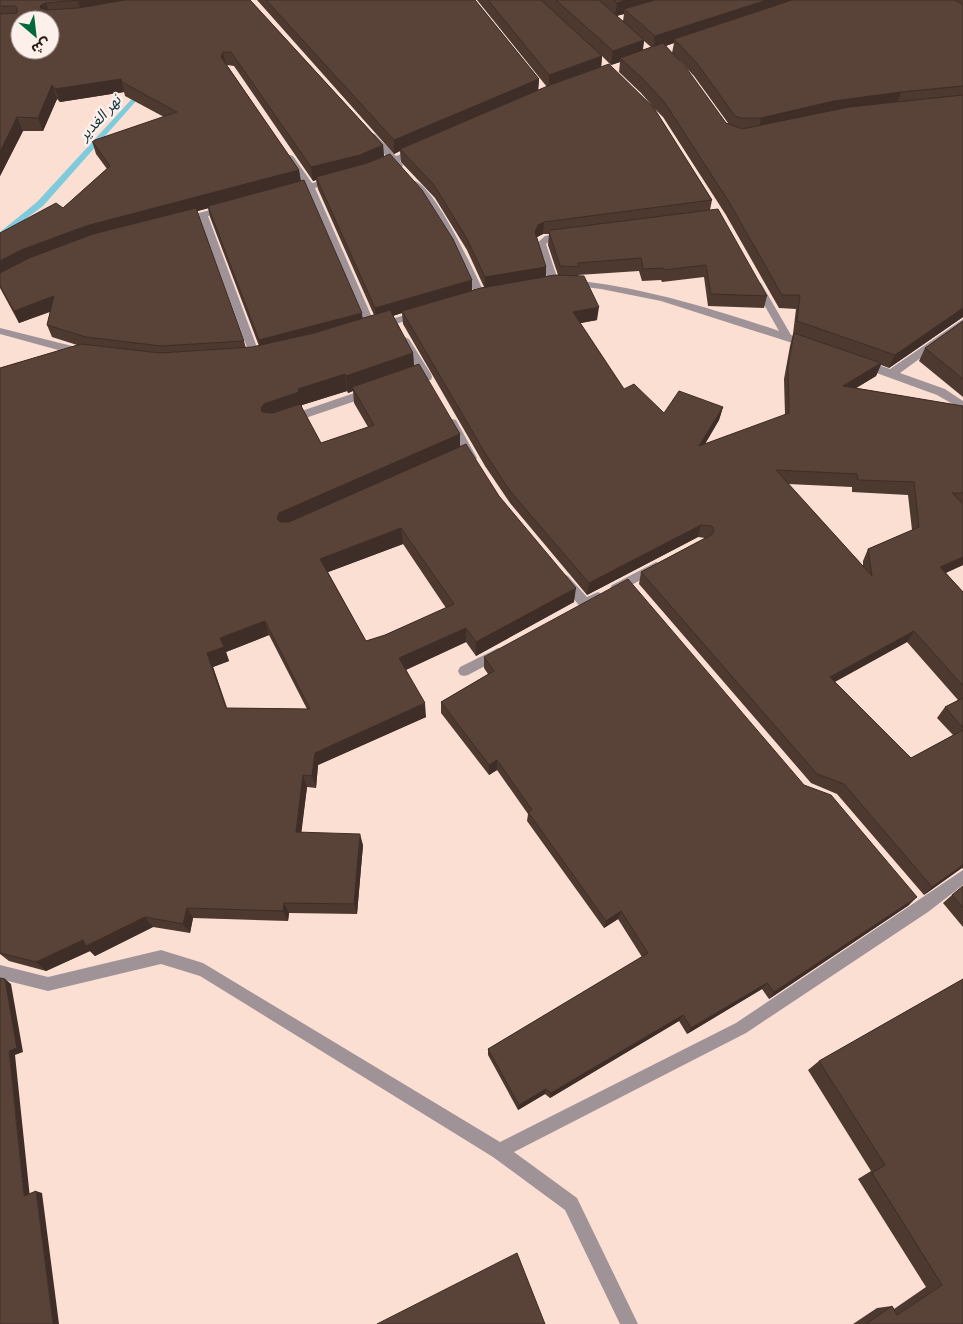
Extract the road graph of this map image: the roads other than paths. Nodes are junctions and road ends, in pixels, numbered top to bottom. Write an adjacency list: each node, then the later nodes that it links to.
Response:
1 (364, 127): 4 (street)
2 (430, 145): 4 (street)
3 (283, 148): 7 (street)
4 (395, 160): 5 (street); 14 (street)
5 (372, 169)
6 (337, 179): 7 (street)
7 (310, 187): 8 (street); 16 (street)
8 (284, 194)
9 (239, 206): 10 (street)
10 (203, 215): 11 (street); 22 (street)
11 (176, 222)
12 (576, 234): 19 (street)
13 (754, 277): 19 (street)
14 (481, 296)
15 (431, 310): 16 (street)
16 (394, 321): 26 (street)
17 (963, 322): 24 (street)
18 (0, 330): 21 (street)
19 (788, 338): 20 (street)
20 (821, 348)
21 (90, 355)
22 (257, 358)
23 (856, 361): 24 (street)
24 (890, 374): 27 (street)
25 (379, 388): 29 (street)
26 (433, 389)
27 (963, 406)
28 (446, 413): 30 (street)
29 (281, 422)
30 (479, 470)
31 (670, 560): 32 (street)
32 (556, 570)
33 (507, 647): 34 (street)
34 (464, 671)
35 (963, 877): 37 (street)
36 (0, 972): 37 (street)
37 (498, 1151): 38 (street)
38 (629, 1324)

